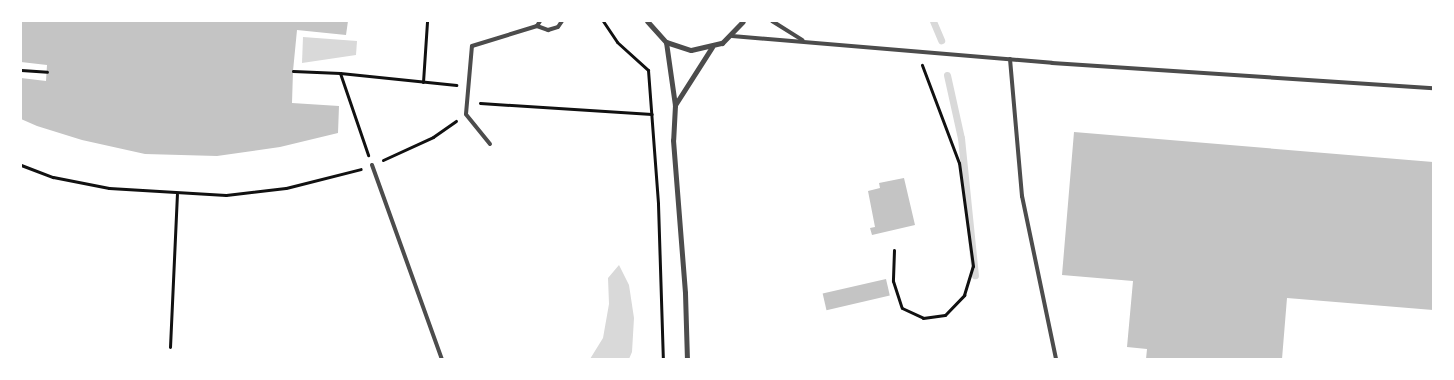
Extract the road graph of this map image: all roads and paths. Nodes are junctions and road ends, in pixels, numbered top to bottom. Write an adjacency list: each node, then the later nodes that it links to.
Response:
1 (427, 21): 19 (path)
2 (540, 21): 8 (lane)
3 (562, 21): 8 (lane)
4 (602, 21): 24 (path)
5 (647, 21): 11 (street)
6 (743, 21): 9 (street)
7 (772, 21): 10 (lane)
8 (537, 26): 23 (lane)
9 (732, 36): 10 (lane); 12 (street)
10 (803, 41): 13 (lane)
11 (666, 42): 12 (street); 22 (street)
12 (712, 48): 22 (street)
13 (918, 52): 14 (lane); 29 (path)
14 (1010, 59): 21 (lane); 34 (lane)
15 (21, 70): 17 (path)
16 (293, 71): 18 (path)
17 (47, 72)
18 (340, 73): 19 (path); 27 (path)
19 (423, 82): 20 (path)
20 (461, 85)
21 (1433, 88)
22 (675, 105): 33 (street)
23 (466, 114): 24 (path); 25 (lane); 27 (path)
24 (652, 114): 32 (path)
25 (490, 144)
26 (21, 165): 28 (path)
27 (372, 165): 28 (path); 31 (lane)
28 (177, 194): 30 (path)
29 (894, 250)
30 (170, 347)
31 (442, 359)
32 (663, 359)
33 (687, 359)
34 (1056, 359)

